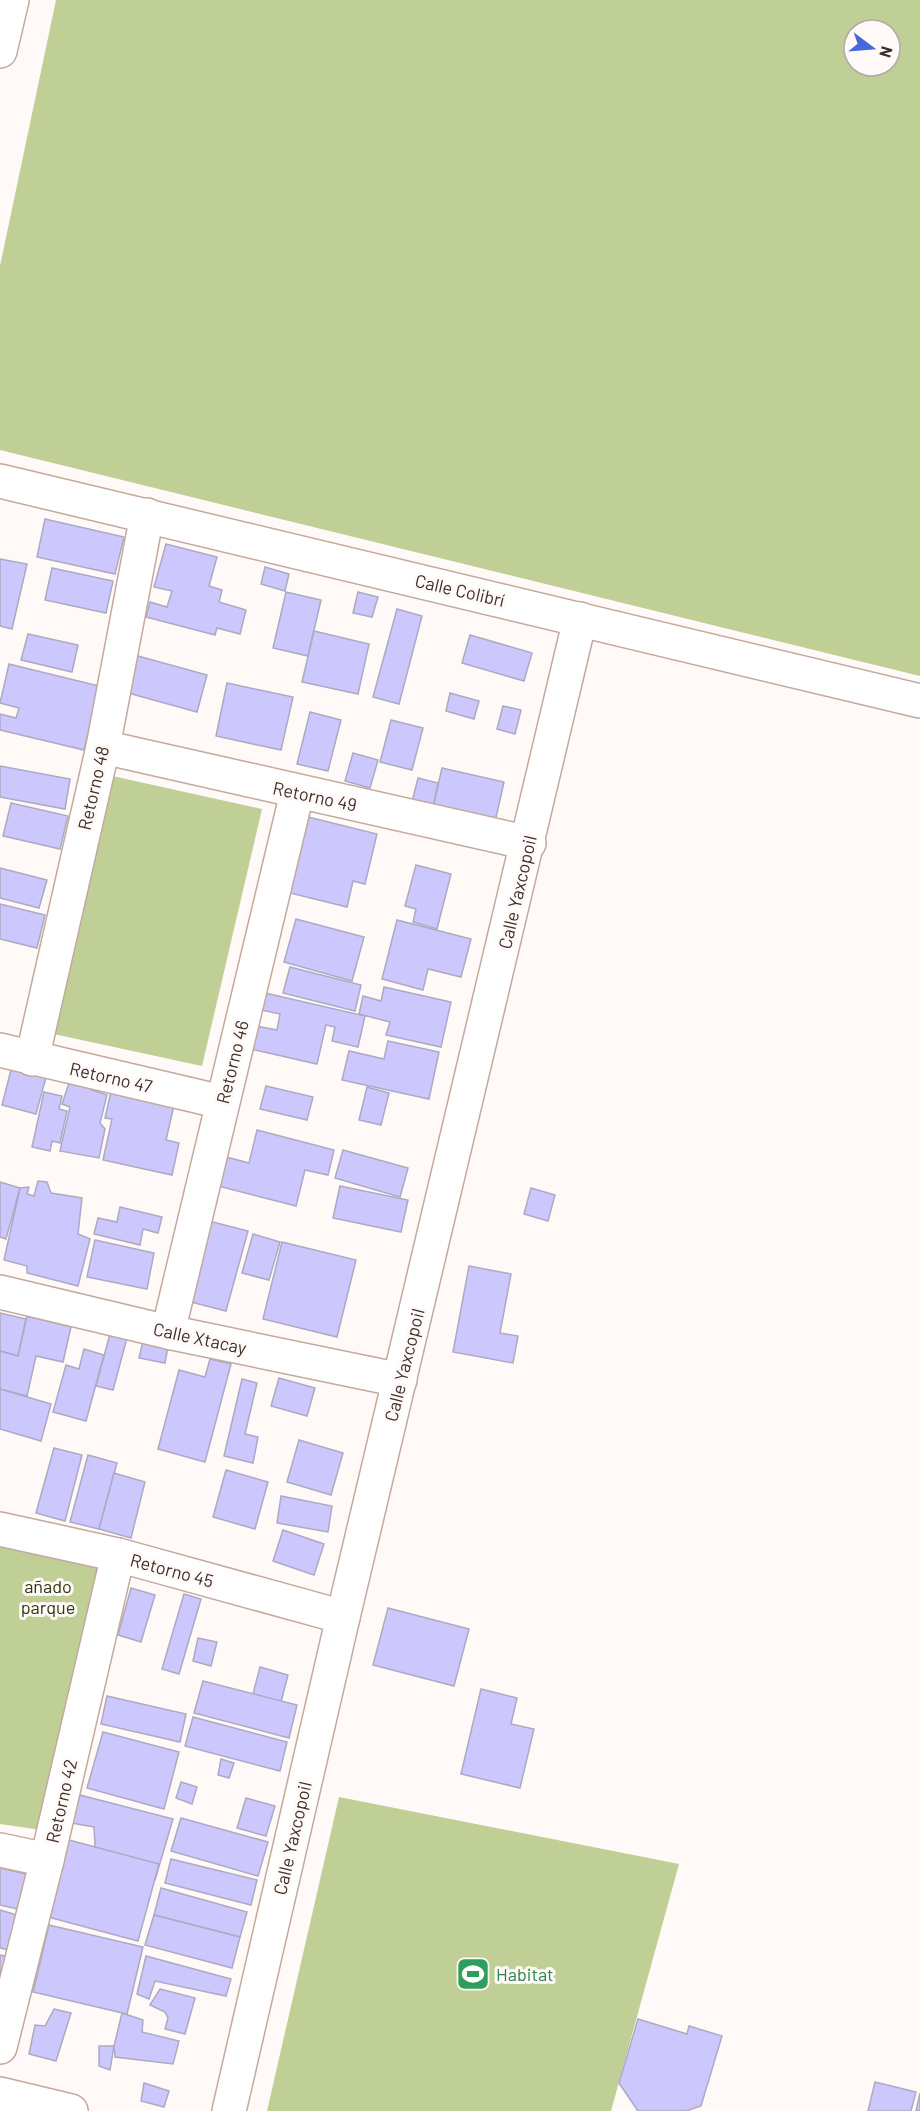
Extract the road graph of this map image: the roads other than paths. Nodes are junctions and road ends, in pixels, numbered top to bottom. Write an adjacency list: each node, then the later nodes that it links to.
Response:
1 (12, 0): 2 (street)
2 (0, 51)
3 (0, 481): 4 (street, Calle Colibrí)
4 (147, 515): 5 (street, Calle Colibrí); 7 (street, Retorno 48)
5 (580, 619): 6 (street, Calle Colibrí); 9 (street, Calle Yaxcopoil)
6 (920, 701)
7 (103, 747): 8 (street, Retorno 49); 11 (street, Retorno 48)
8 (297, 793): 9 (street, Retorno 49); 12 (street, Retorno 46)
9 (529, 843): 15 (street, Calle Yaxcopoil)
10 (0, 1050): 11 (street, Retorno 47)
11 (32, 1059): 12 (street, Retorno 47)
12 (222, 1102): 14 (street, Retorno 46)
13 (0, 1292): 14 (street, Calle Xtacay)
14 (168, 1332): 15 (street, Calle Xtacay)
15 (400, 1380): 18 (street, Calle Yaxcopoil)
16 (0, 1529): 17 (street, Retorno 45)
17 (118, 1555): 18 (street, Retorno 45); 20 (street, Retorno 42)
18 (343, 1617): 25 (street, Calle Yaxcopoil)
19 (0, 1850): 20 (street)
20 (47, 1860): 21 (street, Retorno 42)
21 (0, 2047)
22 (0, 2094): 23 (street)
23 (37, 2107): 24 (street)
24 (70, 2111)
25 (229, 2111)

